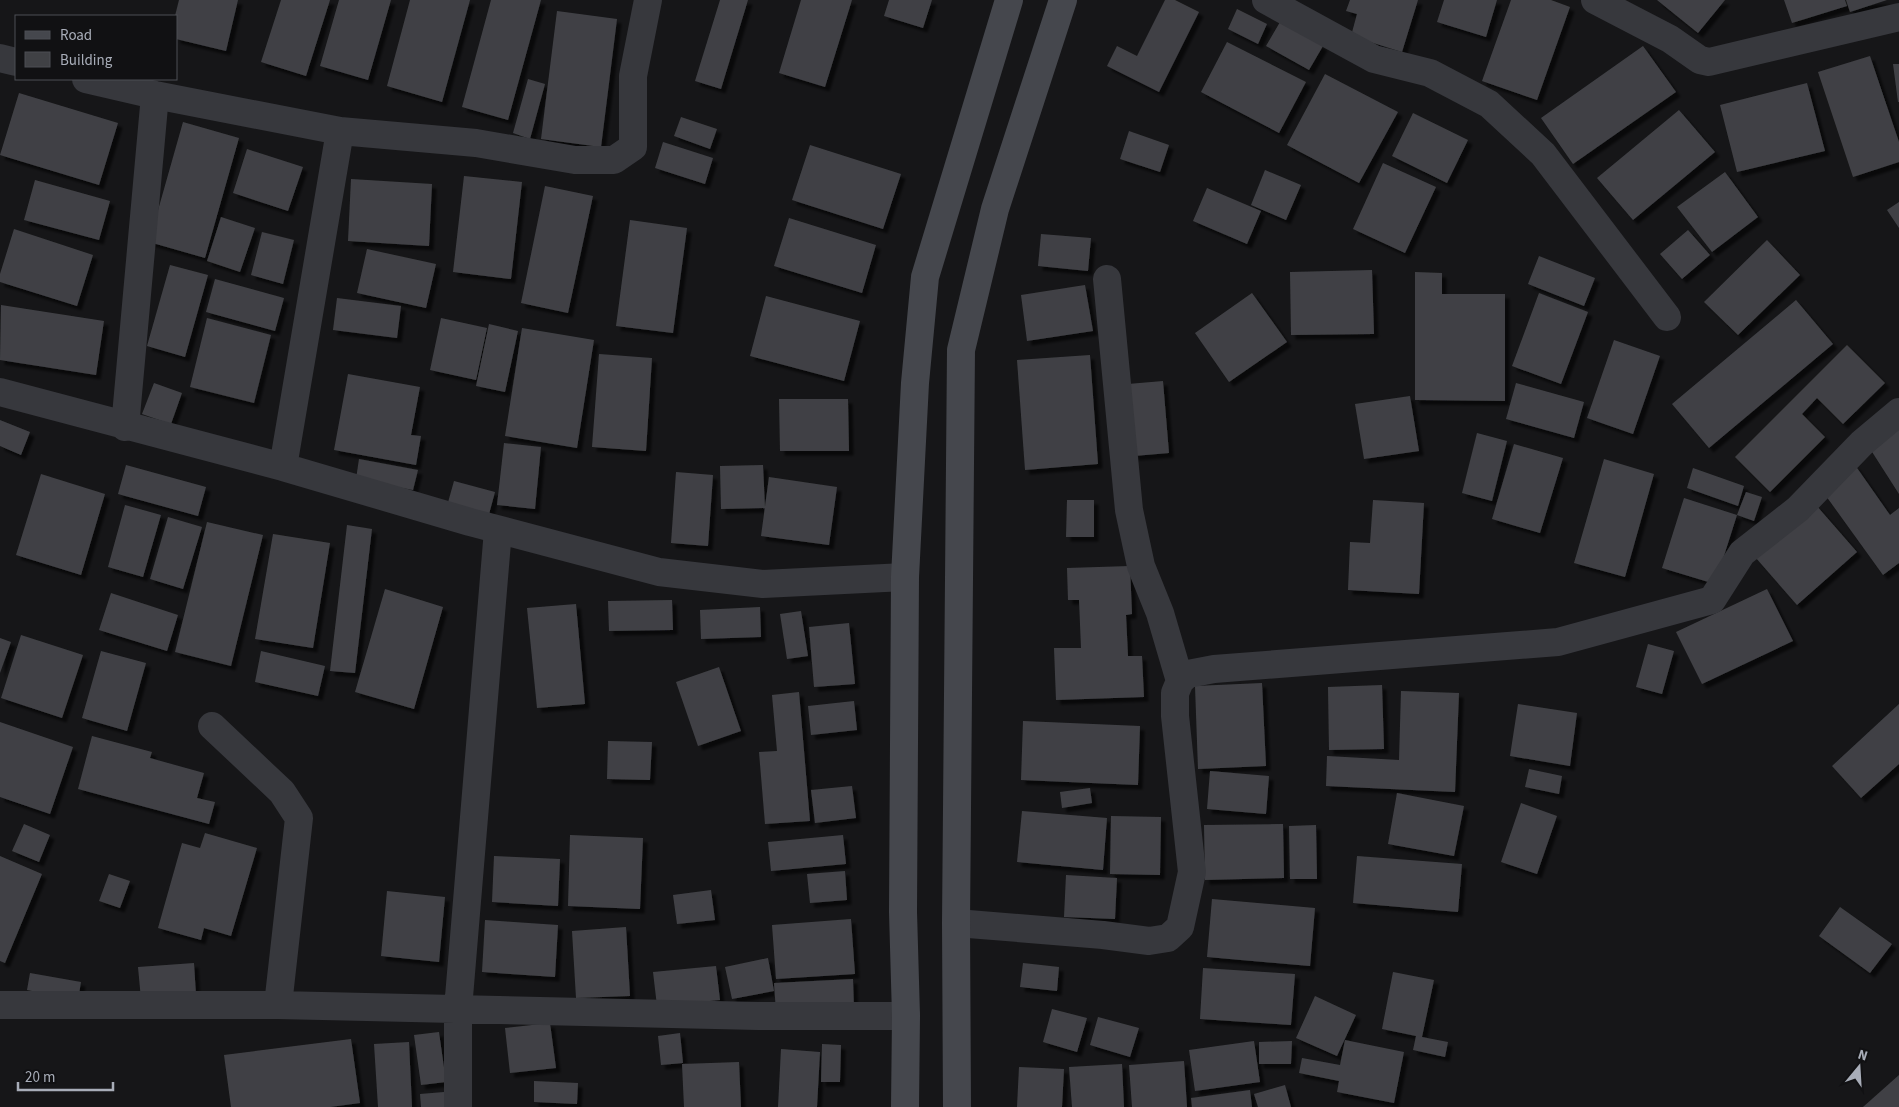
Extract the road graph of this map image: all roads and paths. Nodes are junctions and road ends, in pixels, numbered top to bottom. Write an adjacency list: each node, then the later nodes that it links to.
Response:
1 (648, 0): 11 (street)
2 (1009, 0): 19 (main road)
3 (1064, 0): 22 (main road)
4 (1266, 0): 13 (street)
5 (1595, 0): 6 (street)
6 (1899, 17)
7 (0, 58): 8 (street)
8 (15, 62)
9 (90, 80): 10 (street)
10 (155, 96): 11 (street); 16 (street)
11 (340, 131): 17 (street)
12 (1107, 279): 20 (street)
13 (1667, 317)
14 (0, 392): 16 (street)
15 (1899, 412): 20 (street)
16 (126, 427): 17 (street)
17 (283, 468): 18 (street)
18 (498, 530): 19 (street); 25 (street)
19 (905, 577): 26 (main road)
20 (1180, 681): 22 (street)
21 (212, 726): 24 (street)
22 (956, 923): 29 (main road)
23 (0, 1005): 24 (street)
24 (278, 1005): 25 (street)
25 (458, 1009): 26 (street); 27 (street)
26 (906, 1016): 28 (main road)
27 (458, 1107)
28 (905, 1107)
29 (957, 1107)

